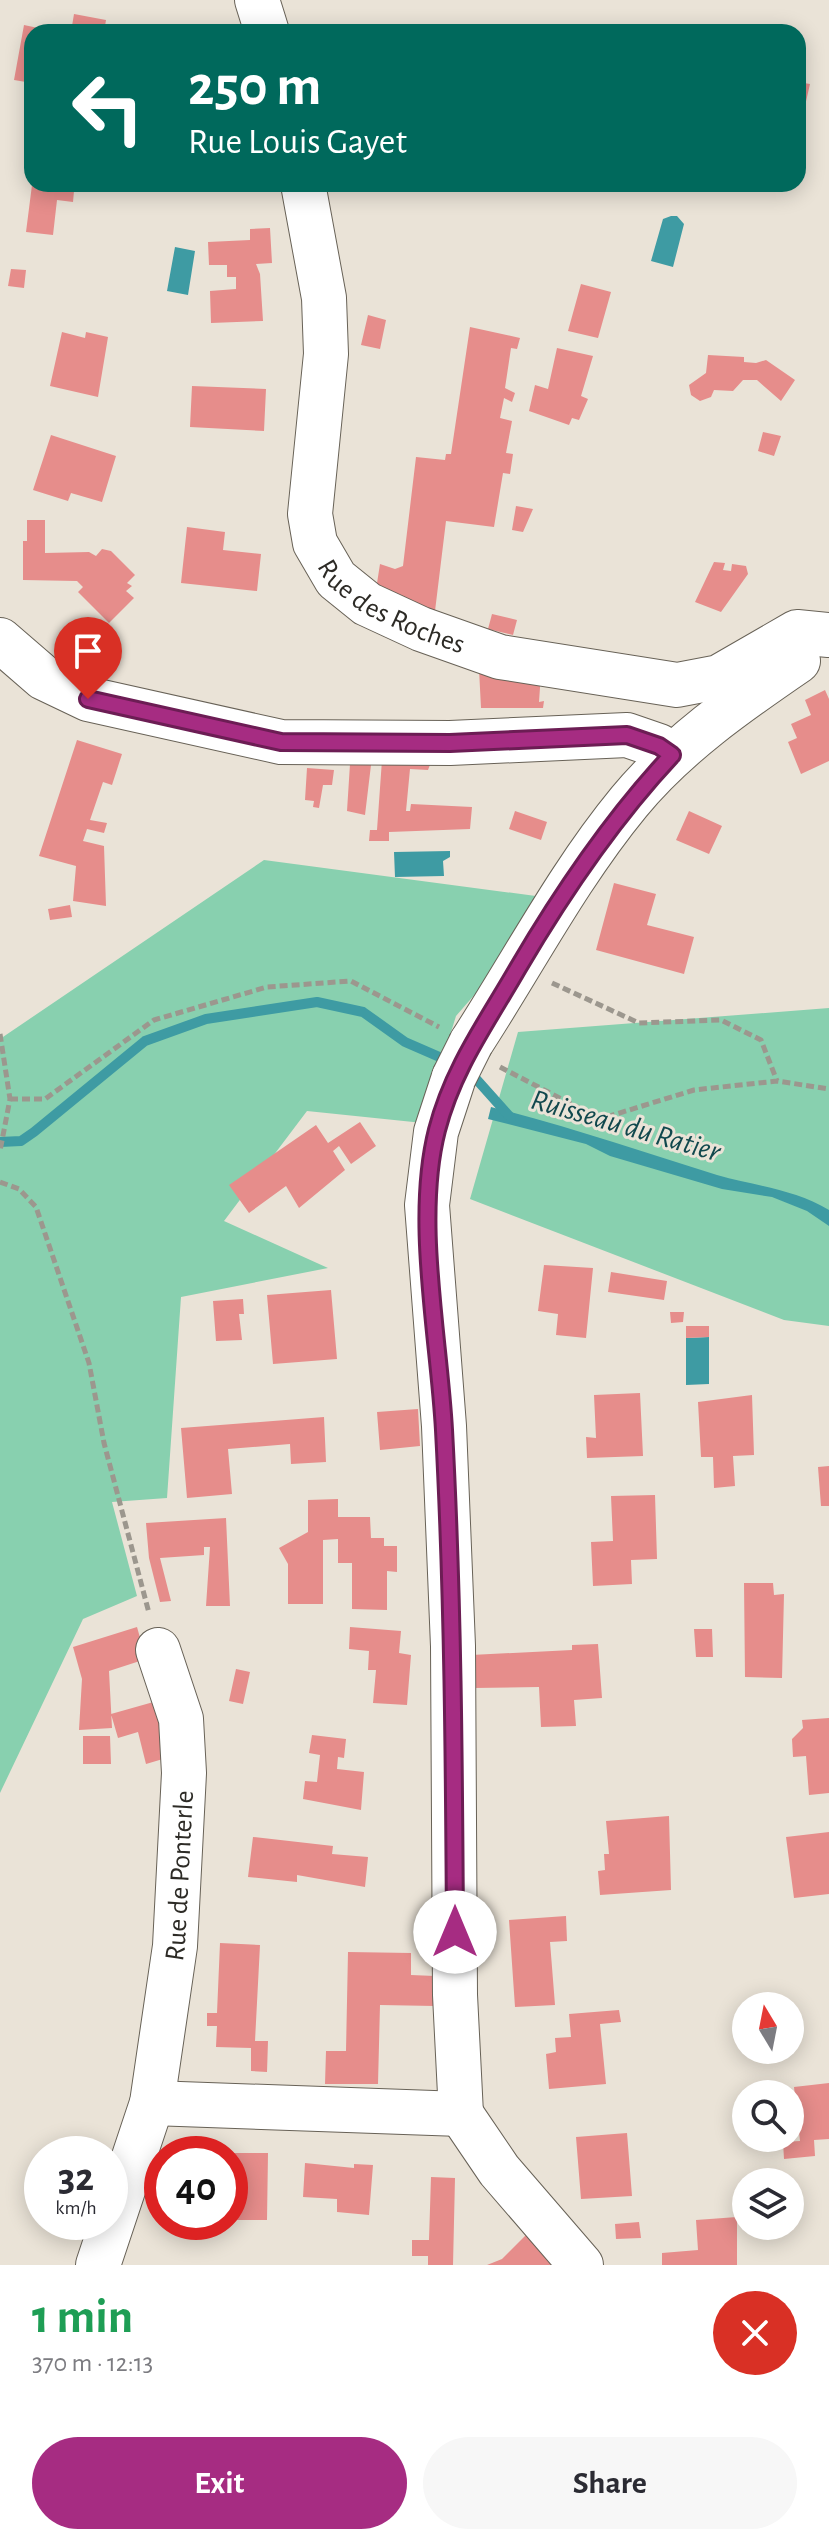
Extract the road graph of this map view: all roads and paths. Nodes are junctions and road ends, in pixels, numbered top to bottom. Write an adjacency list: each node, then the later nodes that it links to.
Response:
1 (257, 0): 2 (street)
2 (264, 24)
3 (304, 192): 4 (street, Rue des Roches)
4 (829, 638): 6 (street)
5 (0, 640): 6 (street)
6 (672, 755): 7 (street)
7 (519, 968): 9 (street); 10 (path)
8 (0, 1034): 12 (path)
9 (466, 1054): 10 (path); 12 (path); 17 (street)
10 (777, 1081): 11 (path)
11 (829, 1089)
12 (10, 1099): 13 (path)
13 (0, 1151)
14 (0, 1182): 15 (path)
15 (158, 1650): 16 (street, Rue de Ponterle)
16 (152, 2103): 17 (street); 18 (street, Rue de Ponterle)
17 (461, 2114): 19 (street)
18 (98, 2265)
19 (581, 2265)

